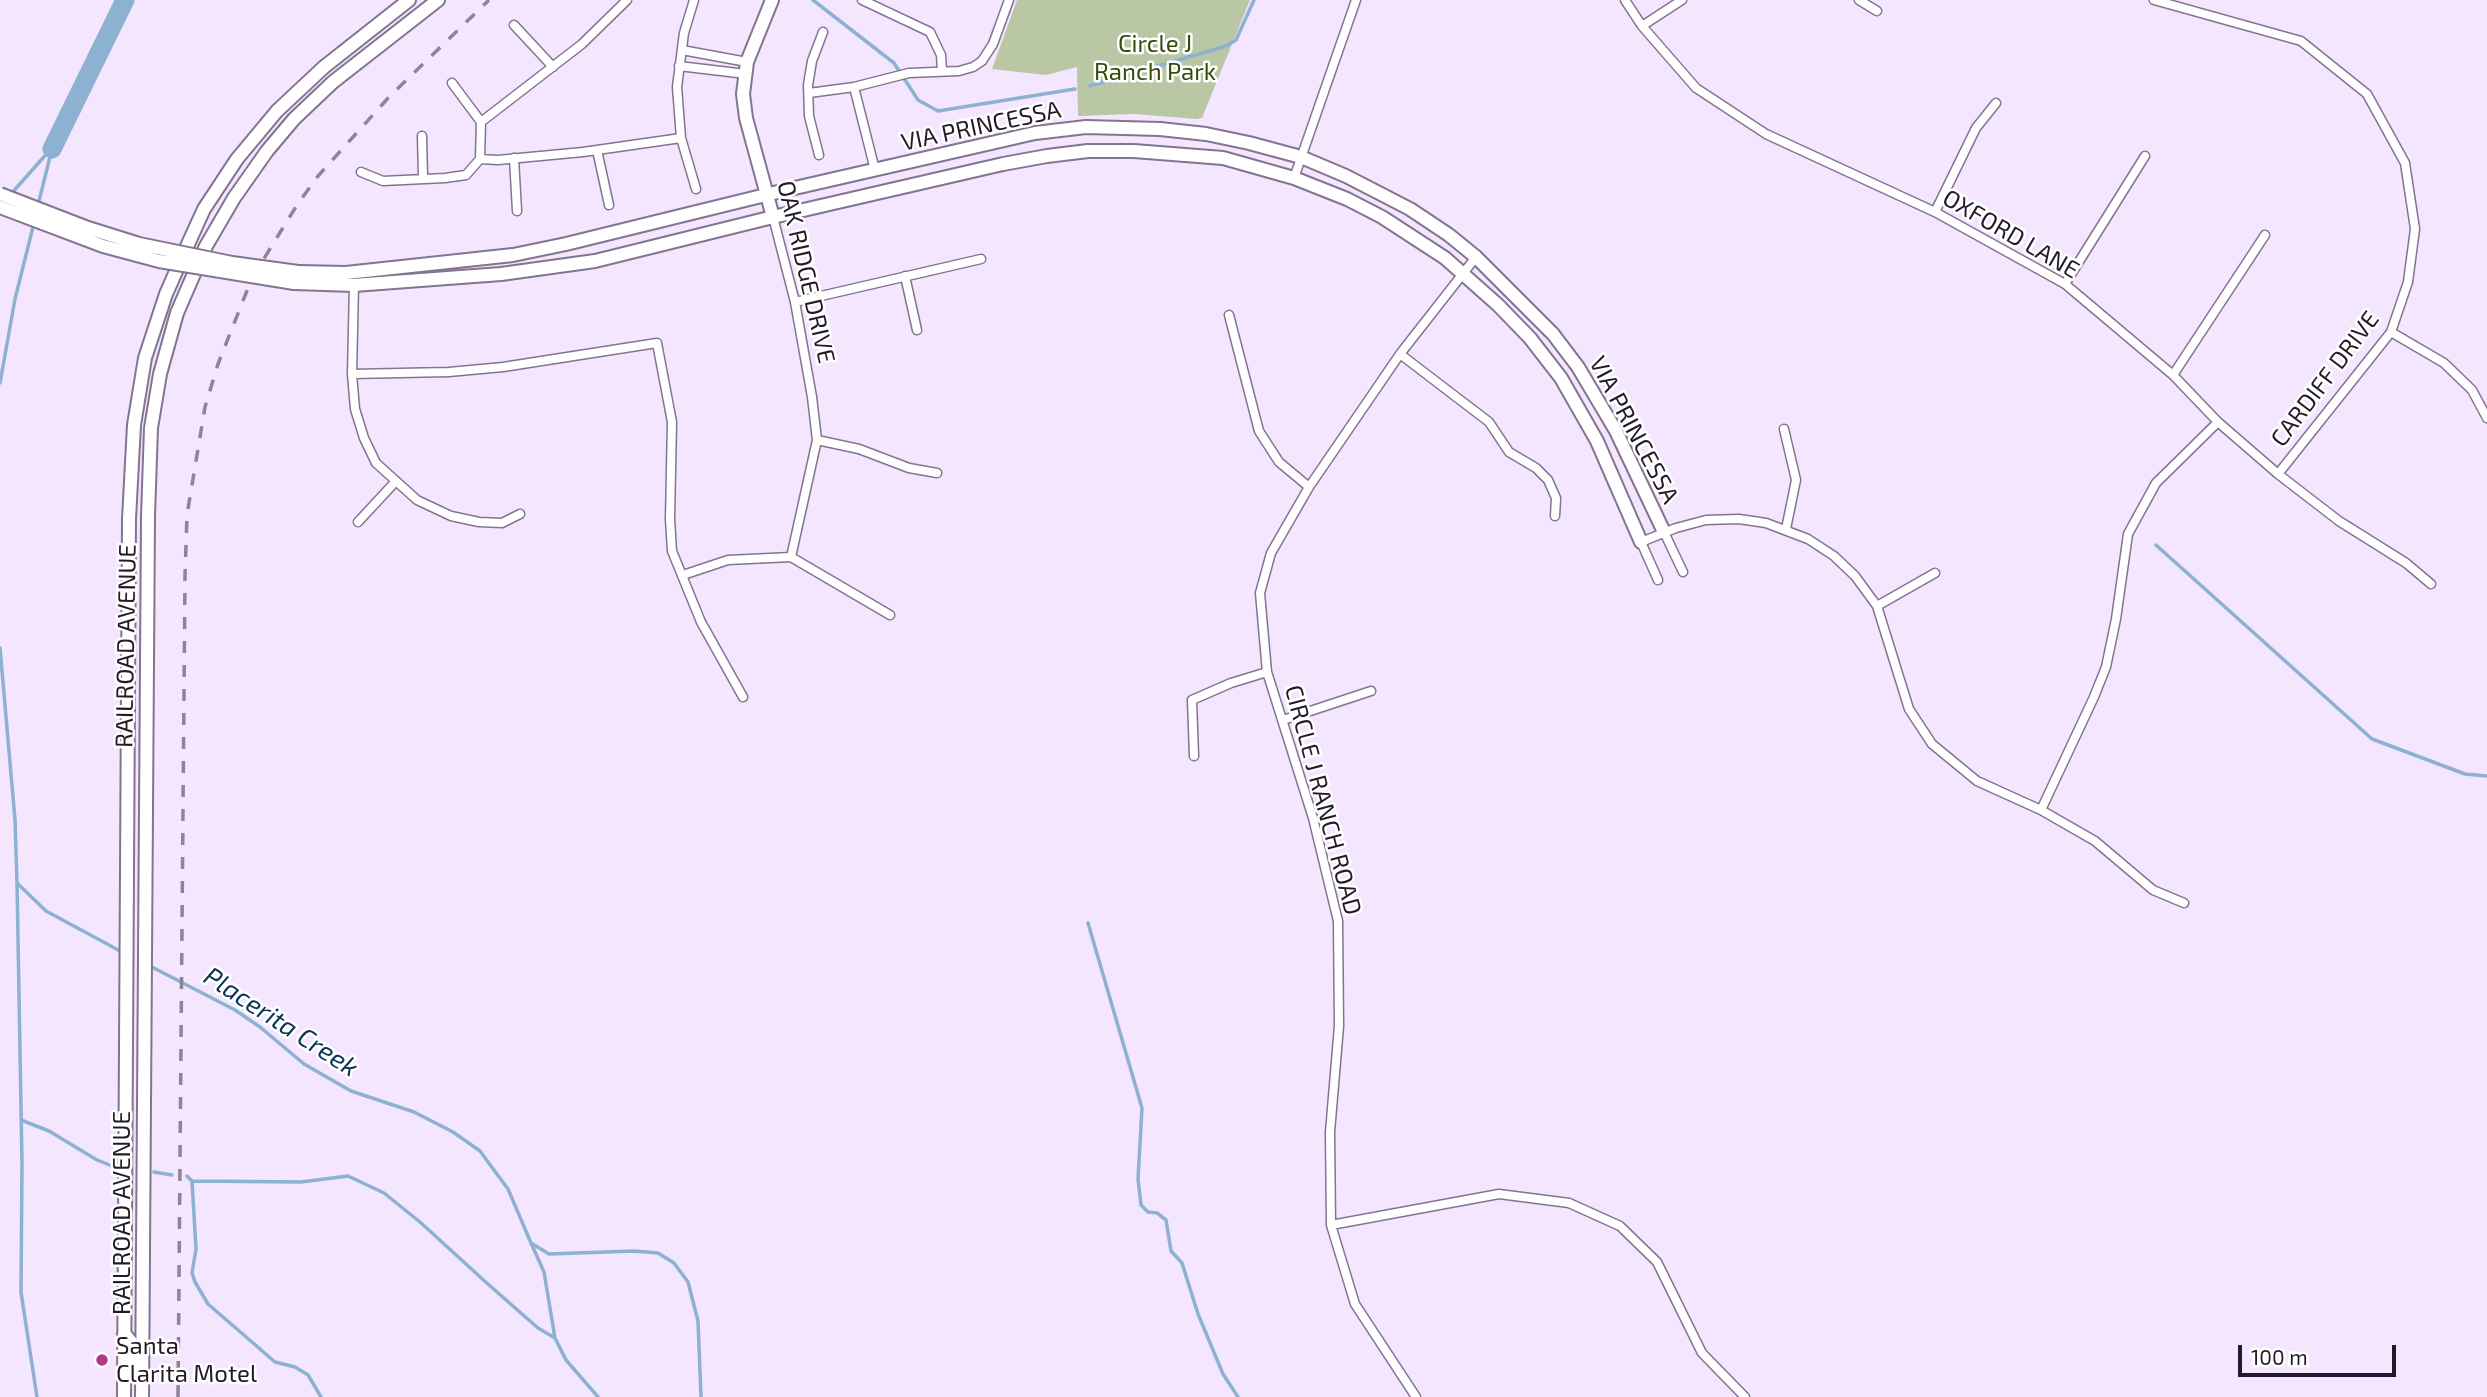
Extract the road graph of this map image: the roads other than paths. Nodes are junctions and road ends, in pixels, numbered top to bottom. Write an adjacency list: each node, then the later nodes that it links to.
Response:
1 (409, 0): 92 (main road, RAILROAD AVENUE)
2 (438, 0): 95 (main road, RAILROAD AVENUE)
3 (694, 0): 17 (street)
4 (772, 0): 20 (main road, OAK RIDGE DRIVE)
5 (862, 0): 21 (street)
6 (1009, 0): 21 (street)
7 (1356, 0): 33 (street)
8 (1625, 0): 15 (street, OXFORD LANE)
9 (1682, 0): 15 (street)
10 (1859, 0): 13 (street)
11 (2154, 0): 58 (street, CARDIFF DRIVE)
12 (621, 2): 19 (street)
13 (1877, 11)
14 (514, 25): 19 (street)
15 (1642, 26): 45 (street, OXFORD LANE)
16 (823, 32): 24 (street)
17 (682, 50): 18 (street); 20 (street)
18 (679, 66): 20 (street); 28 (street)
19 (553, 67): 26 (street)
20 (747, 68): 41 (main road, OAK RIDGE DRIVE)
21 (942, 71): 23 (street)
22 (452, 83): 26 (street)
23 (854, 87): 24 (street); 35 (street)
24 (809, 93): 30 (street)
25 (1996, 103): 45 (street)
26 (481, 122): 34 (street)
27 (422, 136): 37 (street)
28 (681, 138): 29 (street); 39 (street)
29 (597, 150): 32 (street); 42 (street)
30 (819, 155)
31 (2146, 156): 53 (street)
32 (514, 158): 34 (street); 44 (street)
33 (1301, 158): 35 (main road, VIA PRINCESSA); 38 (street); 48 (main road, VIA PRINCESSA)
34 (480, 159): 37 (street)
35 (874, 170): 41 (main road, VIA PRINCESSA)
36 (361, 172): 37 (street)
37 (422, 178)
38 (1294, 178): 46 (main road, VIA PRINCESSA); 50 (main road, VIA PRINCESSA)
39 (696, 189)
40 (0, 194): 52 (main road, bridge)
41 (767, 195): 46 (main road, OAK RIDGE DRIVE); 52 (main road, VIA PRINCESSA)
42 (609, 205)
43 (0, 207): 52 (main road, bridge)
44 (517, 211)
45 (1935, 212): 53 (street, OXFORD LANE)
46 (773, 217): 54 (main road, VIA PRINCESSA); 55 (street, OAK RIDGE DRIVE)
47 (2265, 235): 61 (street)
48 (1476, 257): 50 (street, CIRCLE J RANCH ROAD); 74 (main road, VIA PRINCESSA)
49 (981, 259): 51 (street)
50 (1463, 273): 59 (street, CIRCLE J RANCH ROAD); 75 (main road, VIA PRINCESSA)
51 (905, 275): 55 (street); 57 (street)
52 (296, 277): 54 (main road, VIA PRINCESSA)
53 (2065, 284): 61 (street, OXFORD LANE)
54 (354, 285): 60 (street)
55 (795, 302): 65 (street, OAK RIDGE DRIVE)
56 (1229, 315): 69 (street)
57 (917, 330)
58 (2391, 331): 62 (street); 67 (street, CARDIFF DRIVE)
59 (1399, 354): 69 (street, CIRCLE J RANCH ROAD); 71 (street)
60 (352, 374): 68 (street); 79 (street)
61 (2173, 375): 63 (street, OXFORD LANE)
62 (2487, 418)
63 (2218, 422): 67 (street, OXFORD LANE); 89 (street)
64 (1784, 429): 73 (street)
65 (817, 440): 66 (street); 76 (street, OAK RIDGE DRIVE)
66 (937, 473)
67 (2278, 474): 81 (street, OXFORD LANE)
68 (396, 481): 70 (street); 72 (street)
69 (1308, 487): 84 (street, CIRCLE J RANCH ROAD)
70 (520, 514)
71 (1555, 516)
72 (358, 522)
73 (1786, 529): 74 (street); 82 (street)
74 (1664, 533): 75 (street); 77 (street, VIA PRINCESSA)
75 (1641, 542): 80 (street, VIA PRINCESSA)
76 (790, 557): 79 (street); 83 (street)
77 (1683, 572)
78 (1935, 573): 82 (street)
79 (682, 575): 86 (street)
80 (1658, 580)
81 (2431, 583)
82 (1878, 606): 89 (street)
83 (890, 615)
84 (1267, 672): 87 (street, CIRCLE J RANCH ROAD); 88 (street)
85 (1371, 691): 87 (street)
86 (743, 697)
87 (1283, 720): 91 (street, CIRCLE J RANCH ROAD)
88 (1194, 756)
89 (2041, 810): 90 (street)
90 (2184, 904)
91 (1331, 1225): 96 (street, CIRCLE J RANCH ROAD); 97 (street)
92 (124, 1333): 93 (main road, RAILROAD AVENUE); 94 (main road)
93 (124, 1397)
94 (134, 1397)
95 (142, 1397)
96 (1416, 1397)
97 (1745, 1397)

